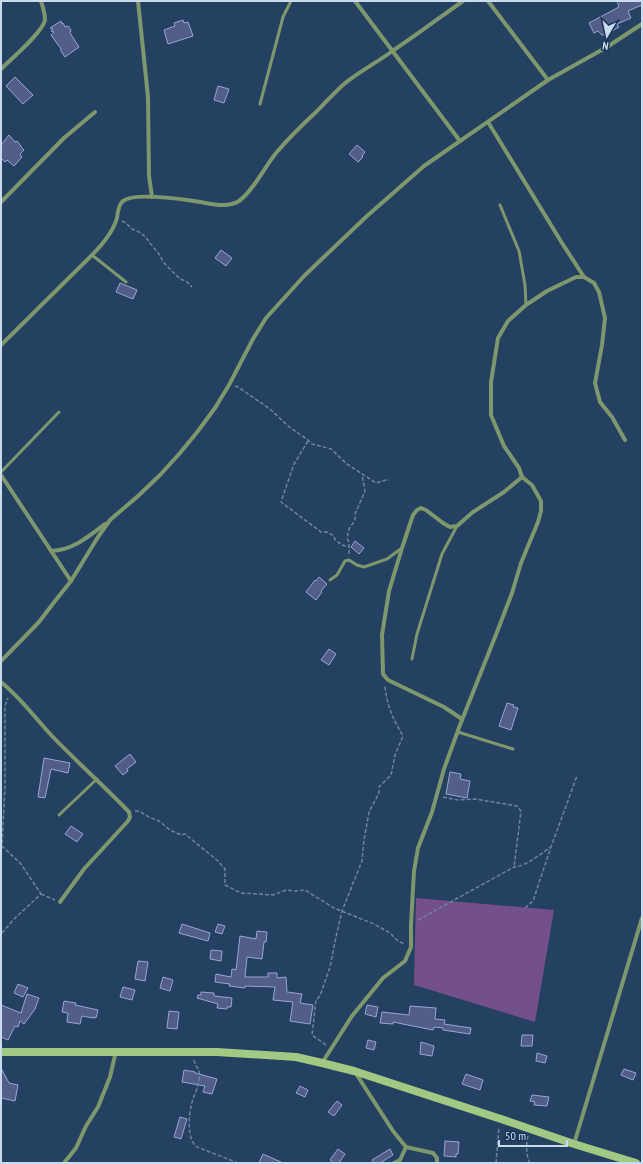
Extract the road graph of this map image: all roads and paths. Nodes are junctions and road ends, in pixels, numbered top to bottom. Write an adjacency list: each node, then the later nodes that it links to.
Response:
1 (41, 1): 9 (street)
2 (138, 1): 15 (street)
3 (291, 1): 11 (lane)
4 (355, 1): 8 (street)
5 (463, 1): 8 (street)
6 (488, 1): 10 (street)
7 (642, 24): 10 (street)
8 (392, 52): 14 (street); 15 (street)
9 (1, 69)
10 (548, 80): 13 (street)
11 (260, 104)
12 (95, 112): 16 (street)
13 (488, 122): 14 (street); 20 (street)
14 (460, 141): 25 (street)
15 (152, 197): 18 (street)
16 (1, 202)
17 (500, 205): 23 (lane)
18 (117, 218): 19 (street); 22 (path)
19 (92, 256): 21 (lane); 24 (street)
20 (584, 277): 23 (street); 28 (street)
21 (126, 282)
22 (192, 287)
23 (526, 305): 32 (street)
24 (1, 344)
25 (229, 385): 27 (path); 34 (street)
26 (59, 412): 29 (lane)
27 (308, 440): 30 (path); 36 (path)
28 (625, 440)
29 (1, 472)
30 (362, 474): 33 (path); 36 (path)
31 (1, 475): 38 (street)
32 (522, 477): 35 (street); 47 (street)
33 (389, 480)
34 (110, 520): 38 (street); 41 (street)
35 (457, 526): 37 (street); 42 (lane)
36 (349, 547): 39 (path)
37 (402, 548): 39 (lane); 44 (street)
38 (51, 551): 41 (street)
39 (350, 560): 40 (lane)
40 (330, 580)
41 (71, 581): 43 (street)
42 (412, 659)
43 (1, 661)
44 (383, 674): 47 (street); 62 (path)
45 (1, 682): 46 (street)
46 (12, 691): 51 (street); 55 (path)
47 (462, 719): 48 (street)
48 (458, 732): 49 (lane); 52 (street)
49 (512, 748)
50 (577, 776): 56 (path)
51 (97, 779): 53 (street); 54 (lane)
52 (437, 795): 58 (path); 64 (street)
53 (129, 812): 60 (street); 62 (path)
54 (59, 815)
55 (2, 846): 57 (path); 59 (path)
56 (551, 847): 58 (path); 61 (path)
57 (1, 850)
58 (514, 867): 64 (path)
59 (42, 894): 60 (path); 65 (path)
60 (60, 902)
61 (525, 908)
62 (342, 911): 66 (path); 67 (path)
63 (642, 918): 75 (street)
64 (411, 924): 66 (street)
65 (2, 934)
66 (410, 947): 67 (street)
67 (331, 1049): 71 (street)
68 (116, 1051): 69 (street); 70 (street); 77 (street)
69 (1, 1052)
70 (194, 1052): 71 (street); 78 (path)
71 (322, 1062): 72 (street)
72 (354, 1071): 73 (street); 76 (street)
73 (501, 1119): 74 (street); 81 (path)
74 (531, 1129): 75 (street); 82 (path)
75 (574, 1144): 83 (street)
76 (406, 1148): 79 (street); 80 (street)
77 (64, 1163)
78 (238, 1163)
79 (394, 1163)
80 (437, 1163)
81 (496, 1163)
82 (530, 1163)
83 (636, 1163)

